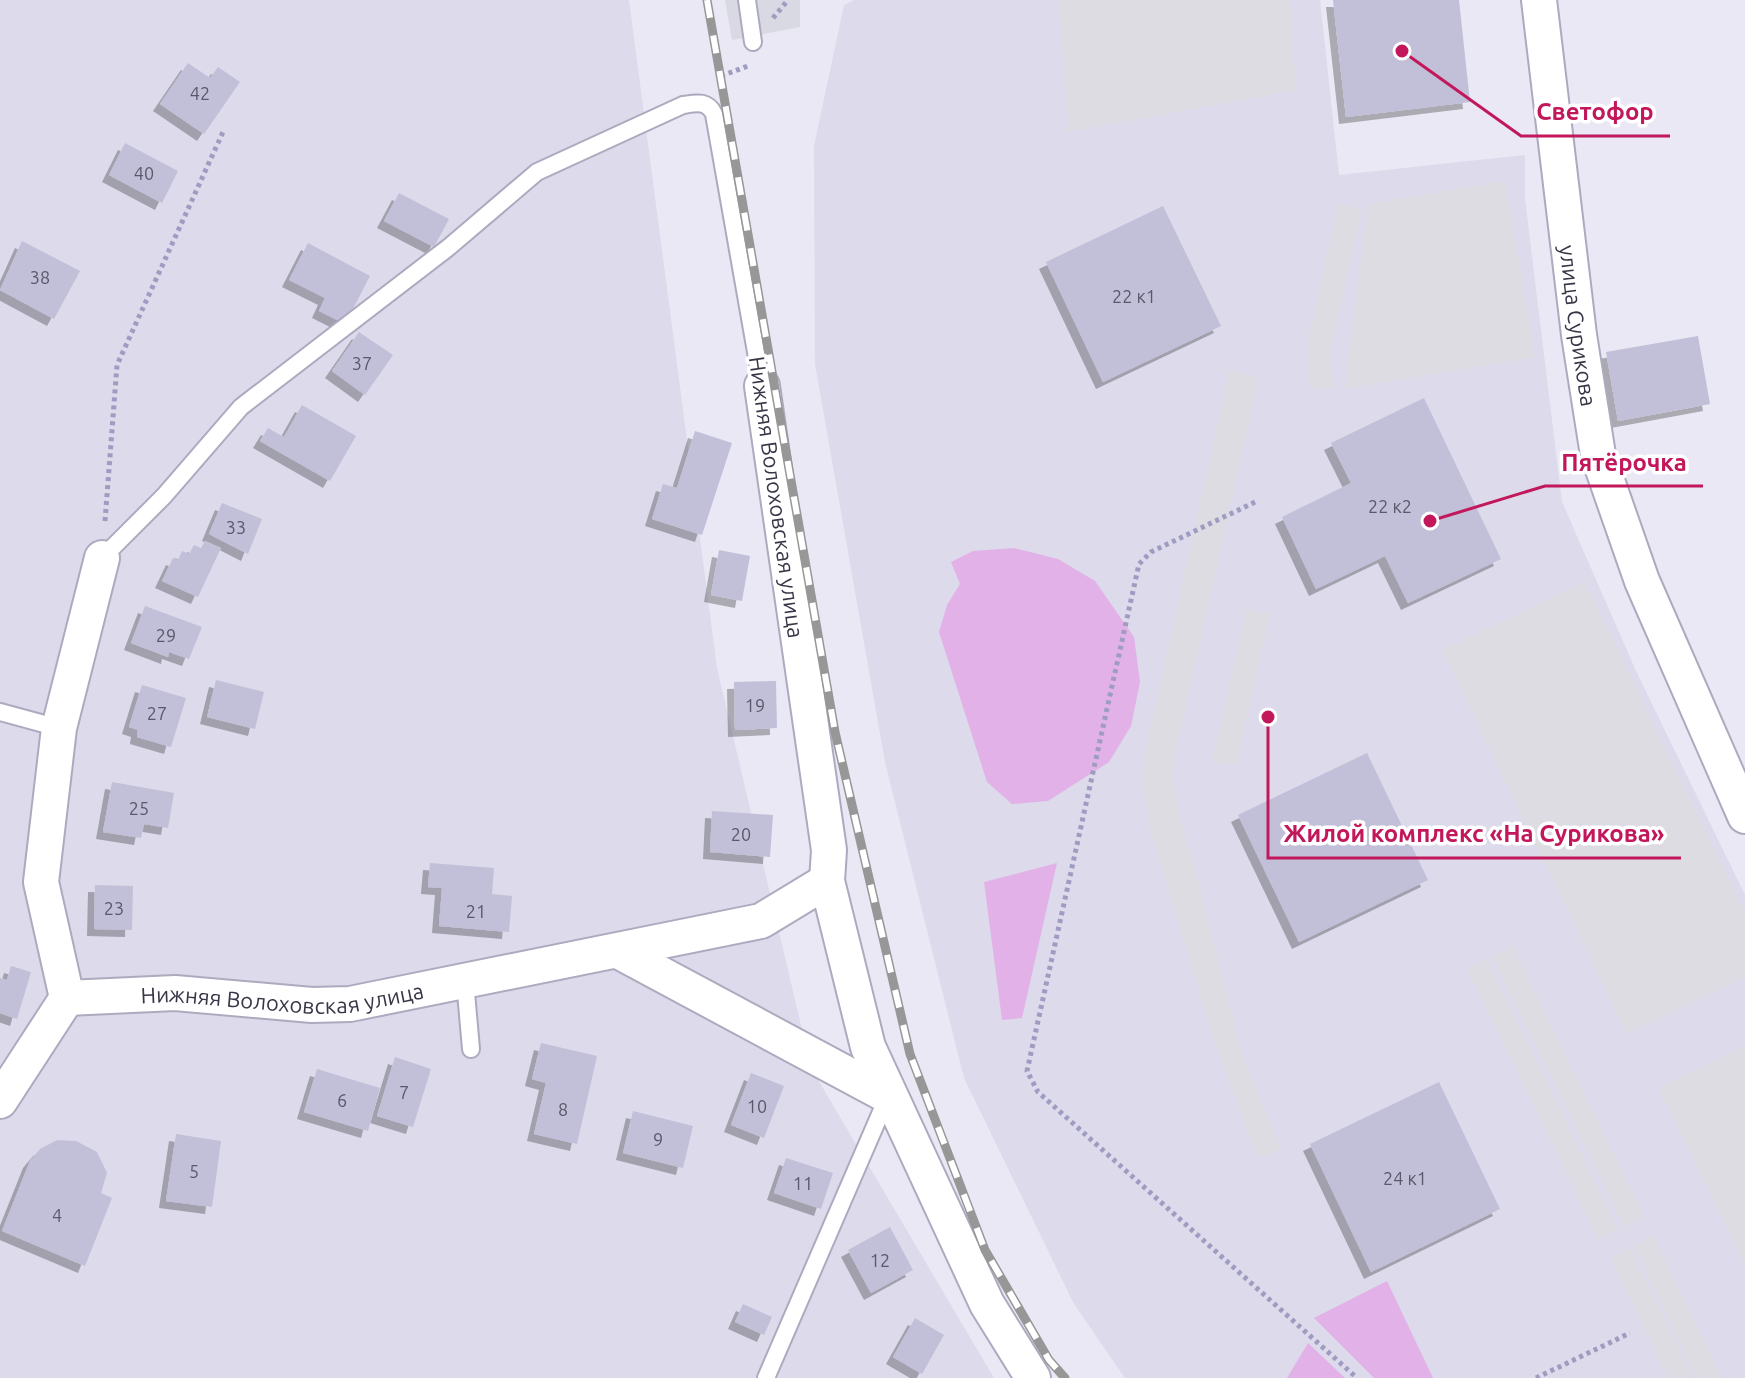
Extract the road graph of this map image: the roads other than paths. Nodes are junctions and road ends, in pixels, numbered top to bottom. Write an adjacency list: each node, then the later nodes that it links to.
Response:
1 (747, 0): 3 (lane)
2 (1539, 0): 8 (street, улица Сурикова)
3 (753, 42)
4 (762, 386): 5 (lane, Нижняя Волоховская улица); 9 (street, Нижняя Волоховская улица)
5 (102, 558): 7 (street)
6 (0, 712): 7 (lane)
7 (59, 728): 12 (street)
8 (1745, 816)
9 (827, 881): 10 (street, Нижняя Волоховская улица); 14 (street, Нижняя Волоховская улица)
10 (618, 951): 11 (street, Нижняя Волоховская улица); 14 (street)
11 (465, 981): 12 (street, Нижняя Волоховская улица); 13 (lane)
12 (67, 998): 15 (street)
13 (471, 1049)
14 (888, 1096): 16 (lane); 17 (street, Нижняя Волоховская улица)
15 (0, 1101)
16 (766, 1378)
17 (1033, 1378)

